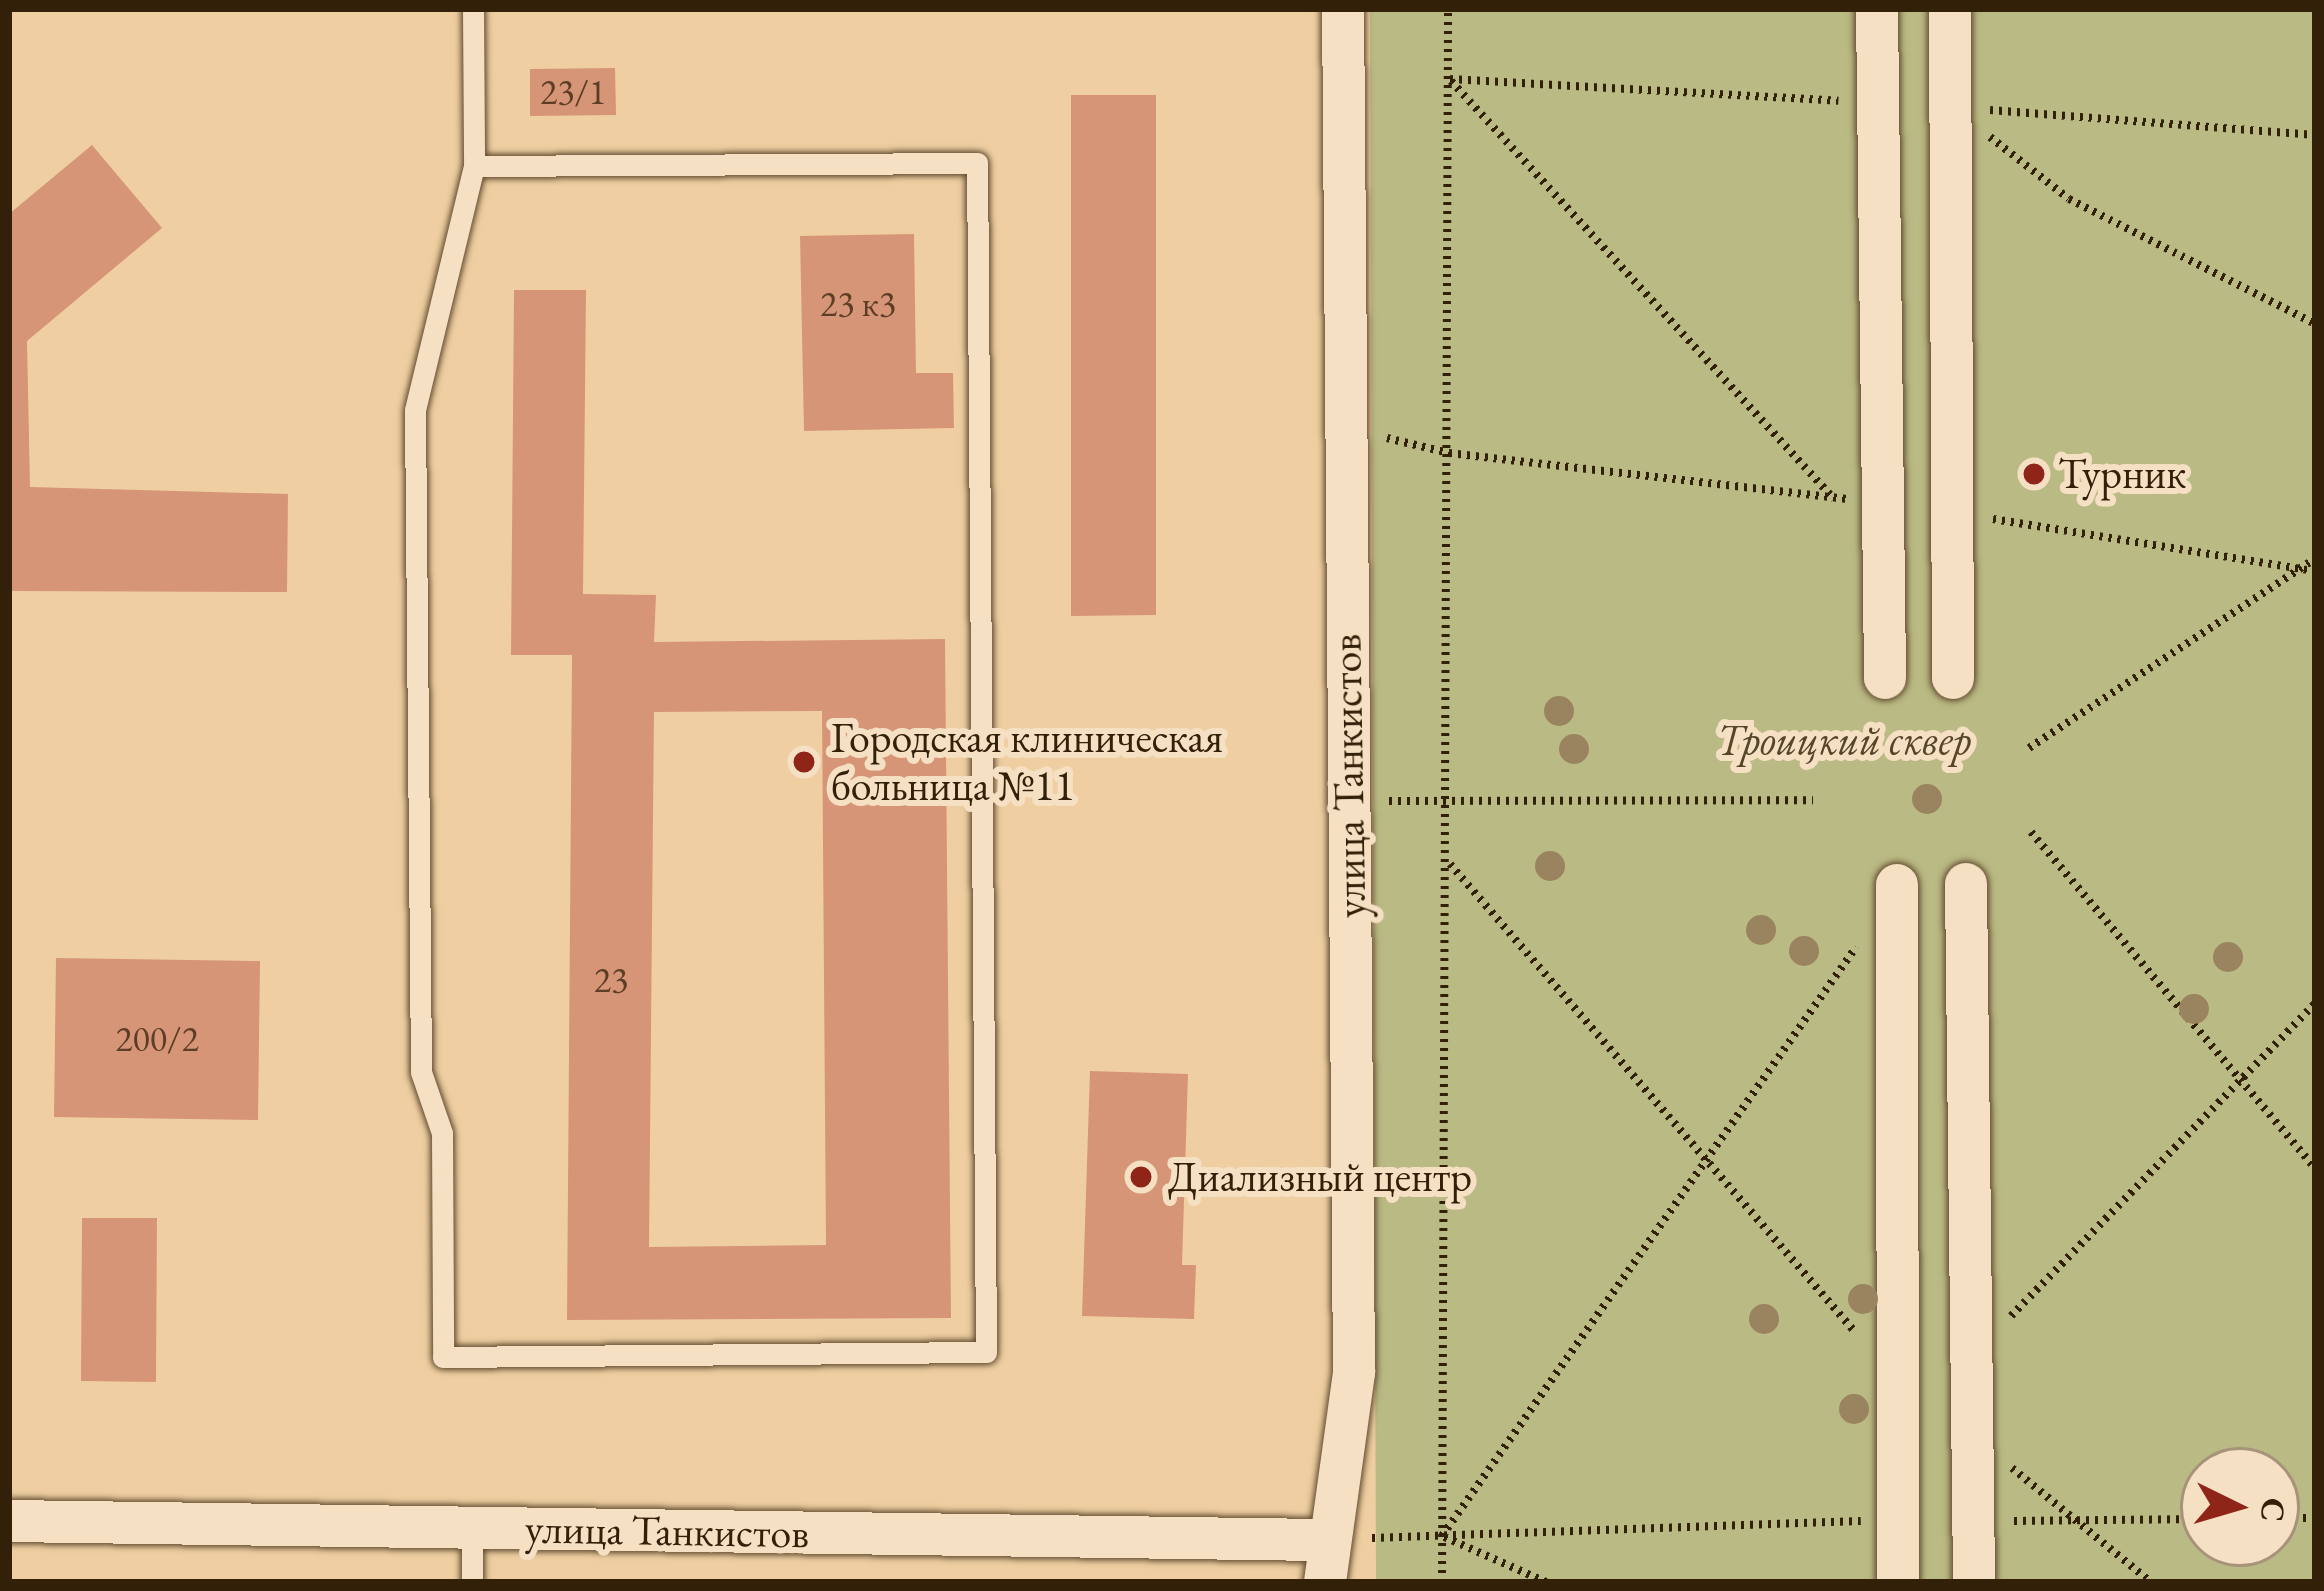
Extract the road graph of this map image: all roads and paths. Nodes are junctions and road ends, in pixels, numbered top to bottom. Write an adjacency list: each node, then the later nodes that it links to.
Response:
1 (473, 9): 8 (lane)
2 (1343, 9): 10 (street, улица Танкистов)
3 (1448, 9): 6 (path)
4 (1877, 9): 13 (street)
5 (1950, 9): 7 (street)
6 (1450, 80): 11 (path); 12 (path)
7 (1951, 107): 9 (path); 14 (street)
8 (474, 166): 8 (lane)
9 (2315, 324)
10 (1345, 428): 11 (path); 22 (street, улица Танкистов)
11 (1449, 453): 12 (path); 23 (path)
12 (1833, 497): 13 (path); 15 (path)
13 (1882, 503): 18 (street)
14 (1956, 513): 17 (path); 19 (street)
15 (1842, 517)
16 (2315, 559): 17 (path)
17 (2311, 570): 20 (path)
18 (1885, 678)
19 (1954, 678)
20 (2029, 748)
21 (1813, 800): 23 (path)
22 (1350, 801): 23 (path); 42 (street, улица Танкистов)
23 (1450, 802): 25 (path)
24 (2031, 832): 29 (path)
25 (1449, 862): 30 (path); 41 (path)
26 (1966, 884): 32 (street)
27 (1898, 885): 30 (path); 33 (street)
28 (2315, 1003): 29 (path)
29 (2240, 1080): 31 (path); 32 (path)
30 (1710, 1164): 33 (path); 41 (path)
31 (2315, 1168)
32 (1971, 1358): 34 (street)
33 (1898, 1380): 35 (street)
34 (1972, 1435): 37 (path); 39 (street)
35 (1898, 1519): 41 (path); 46 (street)
36 (2180, 1519): 37 (path)
37 (2073, 1520): 39 (path); 48 (path)
38 (9, 1521): 40 (street, улица Танкистов)
39 (1974, 1522): 47 (street)
40 (472, 1528): 42 (street, улица Танкистов); 43 (lane)
41 (1442, 1536): 42 (path); 44 (path); 45 (path)
42 (1325, 1561)
43 (472, 1582)
44 (1442, 1582)
45 (1546, 1582)
46 (1898, 1582)
47 (1974, 1582)
48 (2150, 1582)

